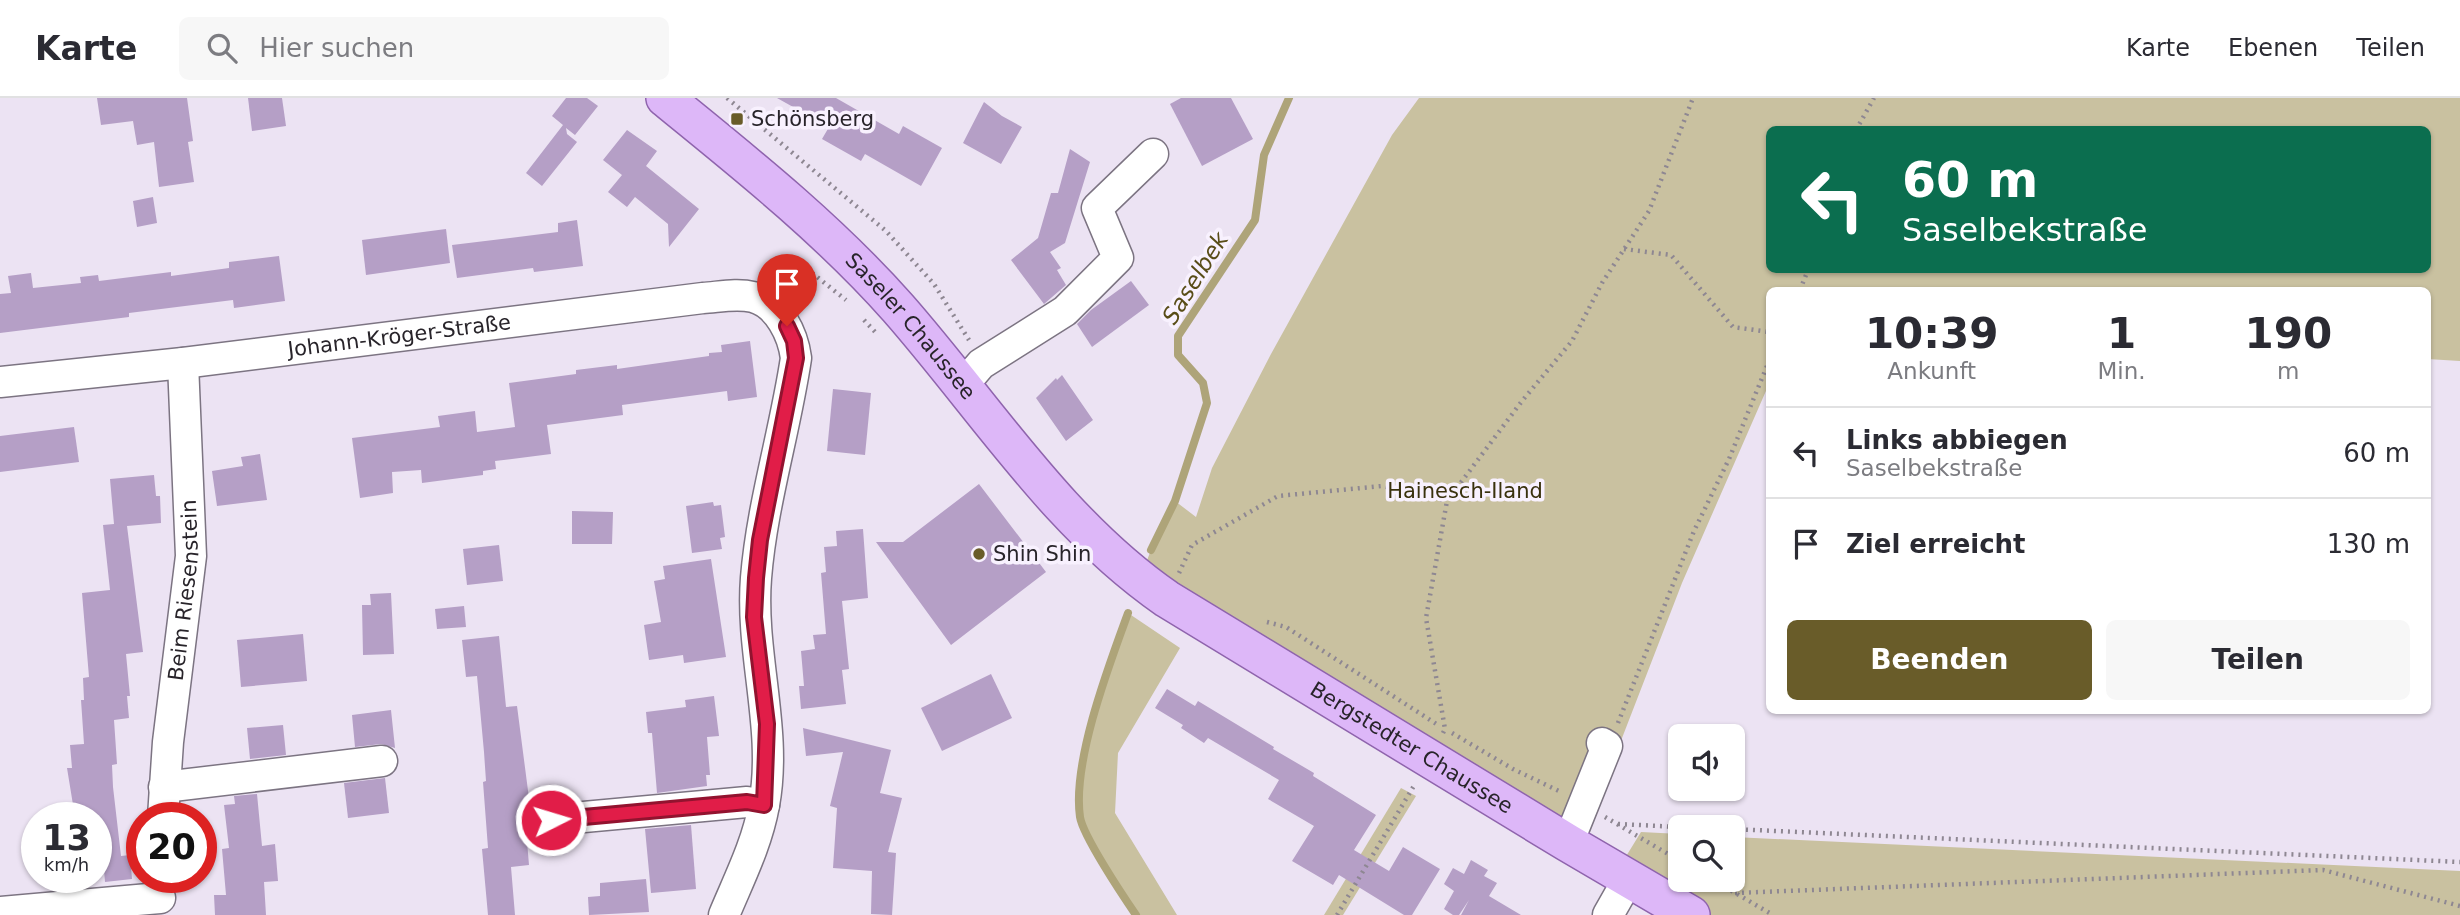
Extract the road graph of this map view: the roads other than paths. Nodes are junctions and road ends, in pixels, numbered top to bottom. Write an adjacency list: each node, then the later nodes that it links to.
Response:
1 (664, 98): 5 (main road, Saseler Chaussee)
2 (1153, 154): 5 (street)
3 (183, 363): 4 (street, Johann-Kröger-Straße); 9 (street, Beim Riesenstein); 11 (street, Johann-Kröger-Straße)
4 (0, 382)
5 (963, 385): 6 (main road, Saseler Chaussee)
6 (1133, 576): 13 (main road, Bergstedter Chaussee)
7 (1605, 759): 13 (street)
8 (382, 761): 9 (street)
9 (164, 787): 10 (street, Beim Riesenstein)
10 (164, 802)
11 (764, 805): 12 (street); 17 (street)
12 (551, 820)
13 (1568, 844): 14 (main road, Bergstedter Chaussee)
14 (1629, 878): 18 (street); 19 (main road, Bergstedter Chaussee)
15 (160, 897): 16 (street)
16 (0, 912)
17 (724, 915)
18 (1608, 915)
19 (1691, 915)

